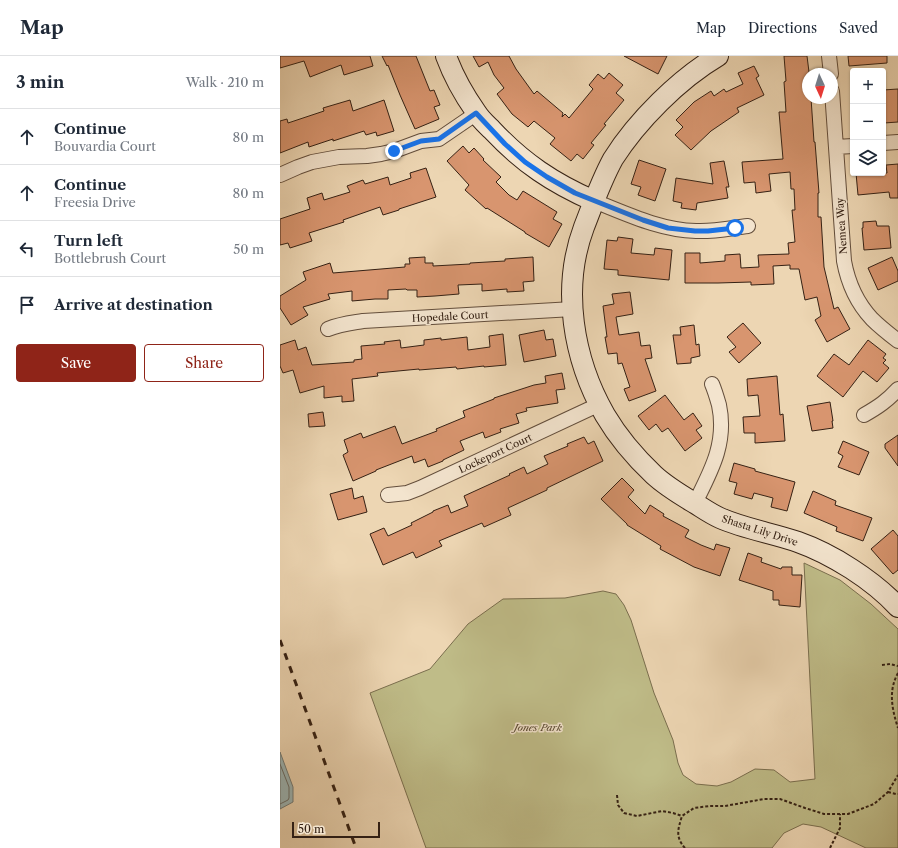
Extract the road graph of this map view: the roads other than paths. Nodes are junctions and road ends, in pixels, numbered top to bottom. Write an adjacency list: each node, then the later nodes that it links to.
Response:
1 (446, 56): 6 (street)
2 (829, 56): 4 (street)
3 (708, 58): 12 (street, Shasta Lily Drive)
4 (830, 68)
5 (833, 104): 10 (street, Nemea Way)
6 (476, 113): 11 (street); 12 (street)
7 (898, 142): 8 (street)
8 (886, 144)
9 (850, 146): 10 (street)
10 (836, 147): 16 (street, Nemea Way)
11 (280, 175)
12 (594, 201): 13 (street); 14 (street, Shasta Lily Drive)
13 (748, 226)
14 (573, 309): 15 (street, Hopedale Court); 19 (street, Shasta Lily Drive)
15 (328, 329)
16 (898, 342)
17 (712, 384): 22 (street)
18 (898, 389): 20 (street)
19 (600, 404): 21 (street, Lockeport Court); 22 (street, Shasta Lily Drive)
20 (864, 415)
21 (388, 495)
22 (695, 503): 23 (street, Shasta Lily Drive)
23 (897, 603)

